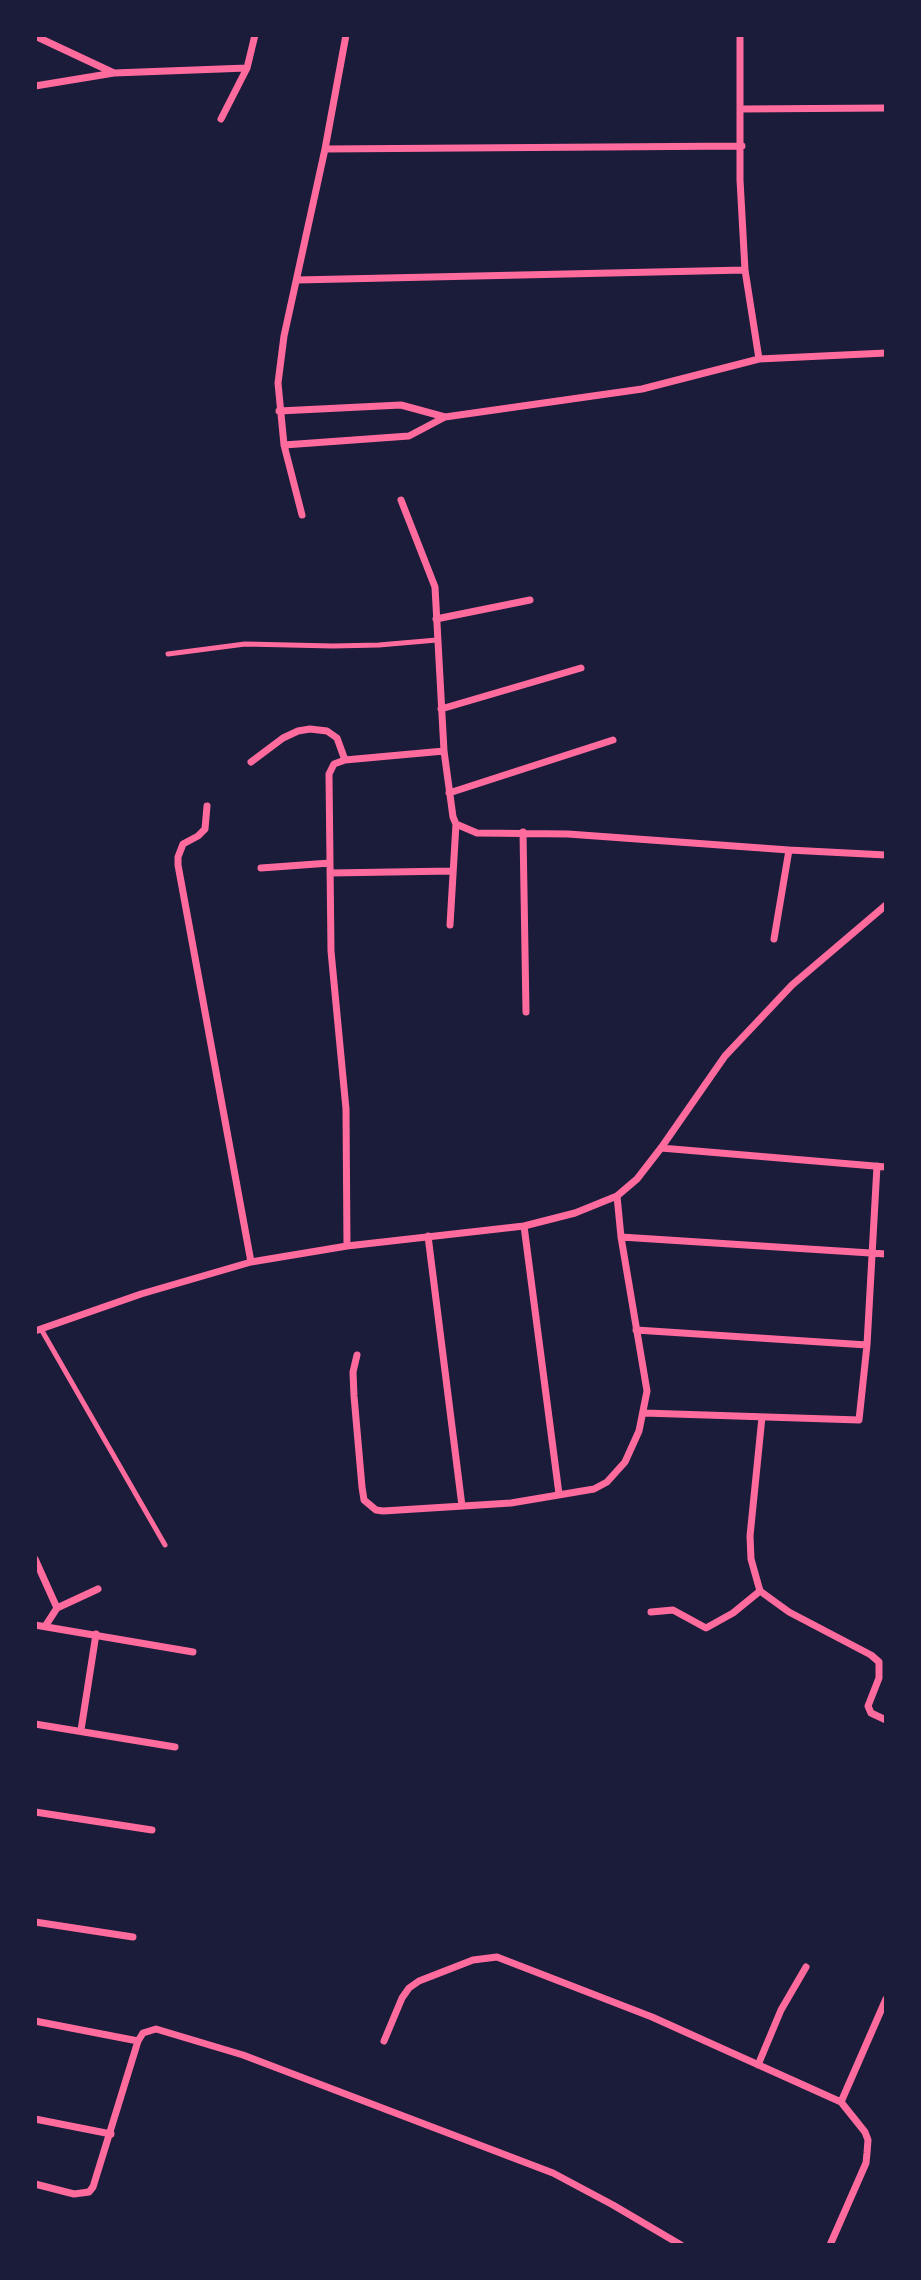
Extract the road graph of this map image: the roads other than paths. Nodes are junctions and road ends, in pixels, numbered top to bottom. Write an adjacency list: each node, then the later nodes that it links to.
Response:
1 (255, 35): 5 (street)
2 (346, 35): 12 (street)
3 (740, 35): 9 (street)
4 (35, 36): 6 (street)
5 (247, 68): 6 (street); 10 (street)
6 (114, 73): 7 (street)
7 (35, 86)
8 (886, 108): 9 (street)
9 (741, 109): 11 (street)
10 (221, 119)
11 (741, 146): 12 (street); 13 (street)
12 (325, 149): 14 (street)
13 (745, 270): 14 (street); 16 (street)
14 (297, 280): 17 (street)
15 (886, 353): 16 (street)
16 (759, 359): 18 (street)
17 (279, 411): 18 (street); 19 (street)
18 (445, 417): 19 (street)
19 (284, 445): 21 (street)
20 (401, 500): 23 (street)
21 (302, 515)
22 (530, 600): 23 (street)
23 (436, 619): 24 (street)
24 (438, 640): 25 (lane); 27 (street)
25 (168, 654)
26 (581, 668): 27 (street)
27 (441, 709): 29 (street)
28 (613, 740): 32 (street)
29 (444, 751): 30 (street); 32 (street)
30 (345, 760): 31 (street); 38 (street)
31 (251, 762)
32 (449, 793): 34 (street)
33 (207, 806): 56 (street)
34 (456, 824): 35 (street); 40 (street)
35 (523, 832): 36 (street); 45 (street)
36 (789, 850): 37 (street); 44 (street)
37 (886, 855)
38 (330, 863): 39 (street); 41 (street)
39 (261, 868)
40 (452, 871): 41 (street); 43 (street)
41 (330, 873): 53 (street)
42 (886, 905): 46 (street)
43 (450, 925)
44 (774, 939)
45 (526, 1012)
46 (661, 1148): 47 (street); 49 (street)
47 (877, 1166): 48 (street); 54 (street)
48 (886, 1167)
49 (617, 1196): 50 (street); 52 (street)
50 (524, 1226): 51 (street); 63 (street)
51 (428, 1236): 53 (street); 64 (street)
52 (621, 1237): 54 (street); 58 (street)
53 (347, 1247): 56 (street)
54 (872, 1253): 55 (street); 59 (street)
55 (886, 1254)
56 (251, 1262): 57 (street)
57 (38, 1330): 65 (lane)
58 (636, 1330): 59 (street); 61 (street)
59 (867, 1345): 62 (street)
60 (356, 1355): 64 (street)
61 (644, 1413): 62 (street); 63 (street)
62 (762, 1417): 68 (street)
63 (559, 1494): 64 (street)
64 (462, 1506)
65 (165, 1545)
66 (35, 1559): 69 (street)
67 (98, 1589): 69 (street)
68 (760, 1591): 70 (street); 75 (street)
69 (57, 1608): 72 (street)
70 (650, 1612)
71 (35, 1625): 72 (street)
72 (46, 1625): 73 (street)
73 (96, 1634): 74 (street); 77 (street)
74 (193, 1652)
75 (886, 1720)
76 (35, 1724): 77 (street)
77 (82, 1730): 78 (street)
78 (175, 1747)
79 (35, 1812): 80 (street)
80 (152, 1830)
81 (35, 1922): 82 (street)
82 (133, 1937)
83 (806, 1966): 88 (street)
84 (886, 1999): 89 (street)
85 (35, 2021): 86 (street)
86 (138, 2041): 91 (street); 93 (street)
87 (384, 2041): 88 (street)
88 (758, 2065): 89 (street)
89 (841, 2102): 94 (street)
90 (35, 2119): 91 (street)
91 (111, 2134): 92 (street)
92 (35, 2184)
93 (681, 2245)
94 (830, 2245)

